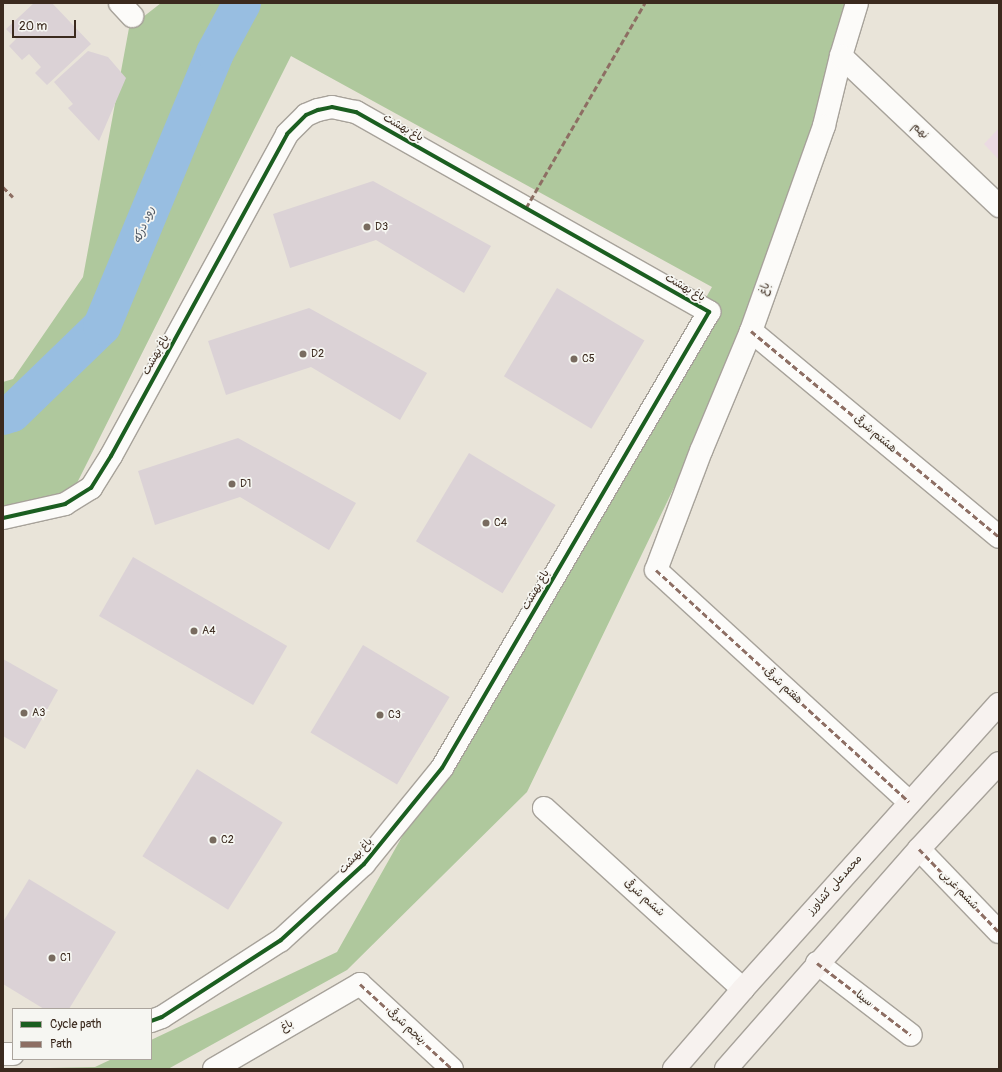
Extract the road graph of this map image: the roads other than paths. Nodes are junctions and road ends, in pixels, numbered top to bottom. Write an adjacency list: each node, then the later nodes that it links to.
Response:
1 (857, 3): 2 (street, باغ)
2 (841, 56): 3 (street, نهم); 4 (street, باغ)
3 (999, 206)
4 (751, 331): 6 (street, هشتم شرقی); 7 (street, باغ)
5 (3, 518): 17 (street, باغ بهشت)
6 (999, 537)
7 (656, 570): 10 (street, هفتم شرقی)
8 (999, 704): 10 (main road, محمدعلی کشاورز)
9 (999, 763): 12 (main road)
10 (909, 802): 16 (main road, محمدعلی کشاورز)
11 (544, 808): 16 (street, ششم شرقی)
12 (919, 849): 13 (street, ششم غربی); 14 (main road)
13 (999, 932)
14 (817, 963): 18 (street, سینا); 22 (main road)
15 (360, 984): 19 (street, باغ); 20 (street, پنجم شرقی)
16 (743, 989): 21 (main road, محمدعلی کشاورز)
17 (152, 1021)
18 (911, 1035)
19 (214, 1069)
20 (452, 1069)
21 (674, 1069)
22 (726, 1069)

